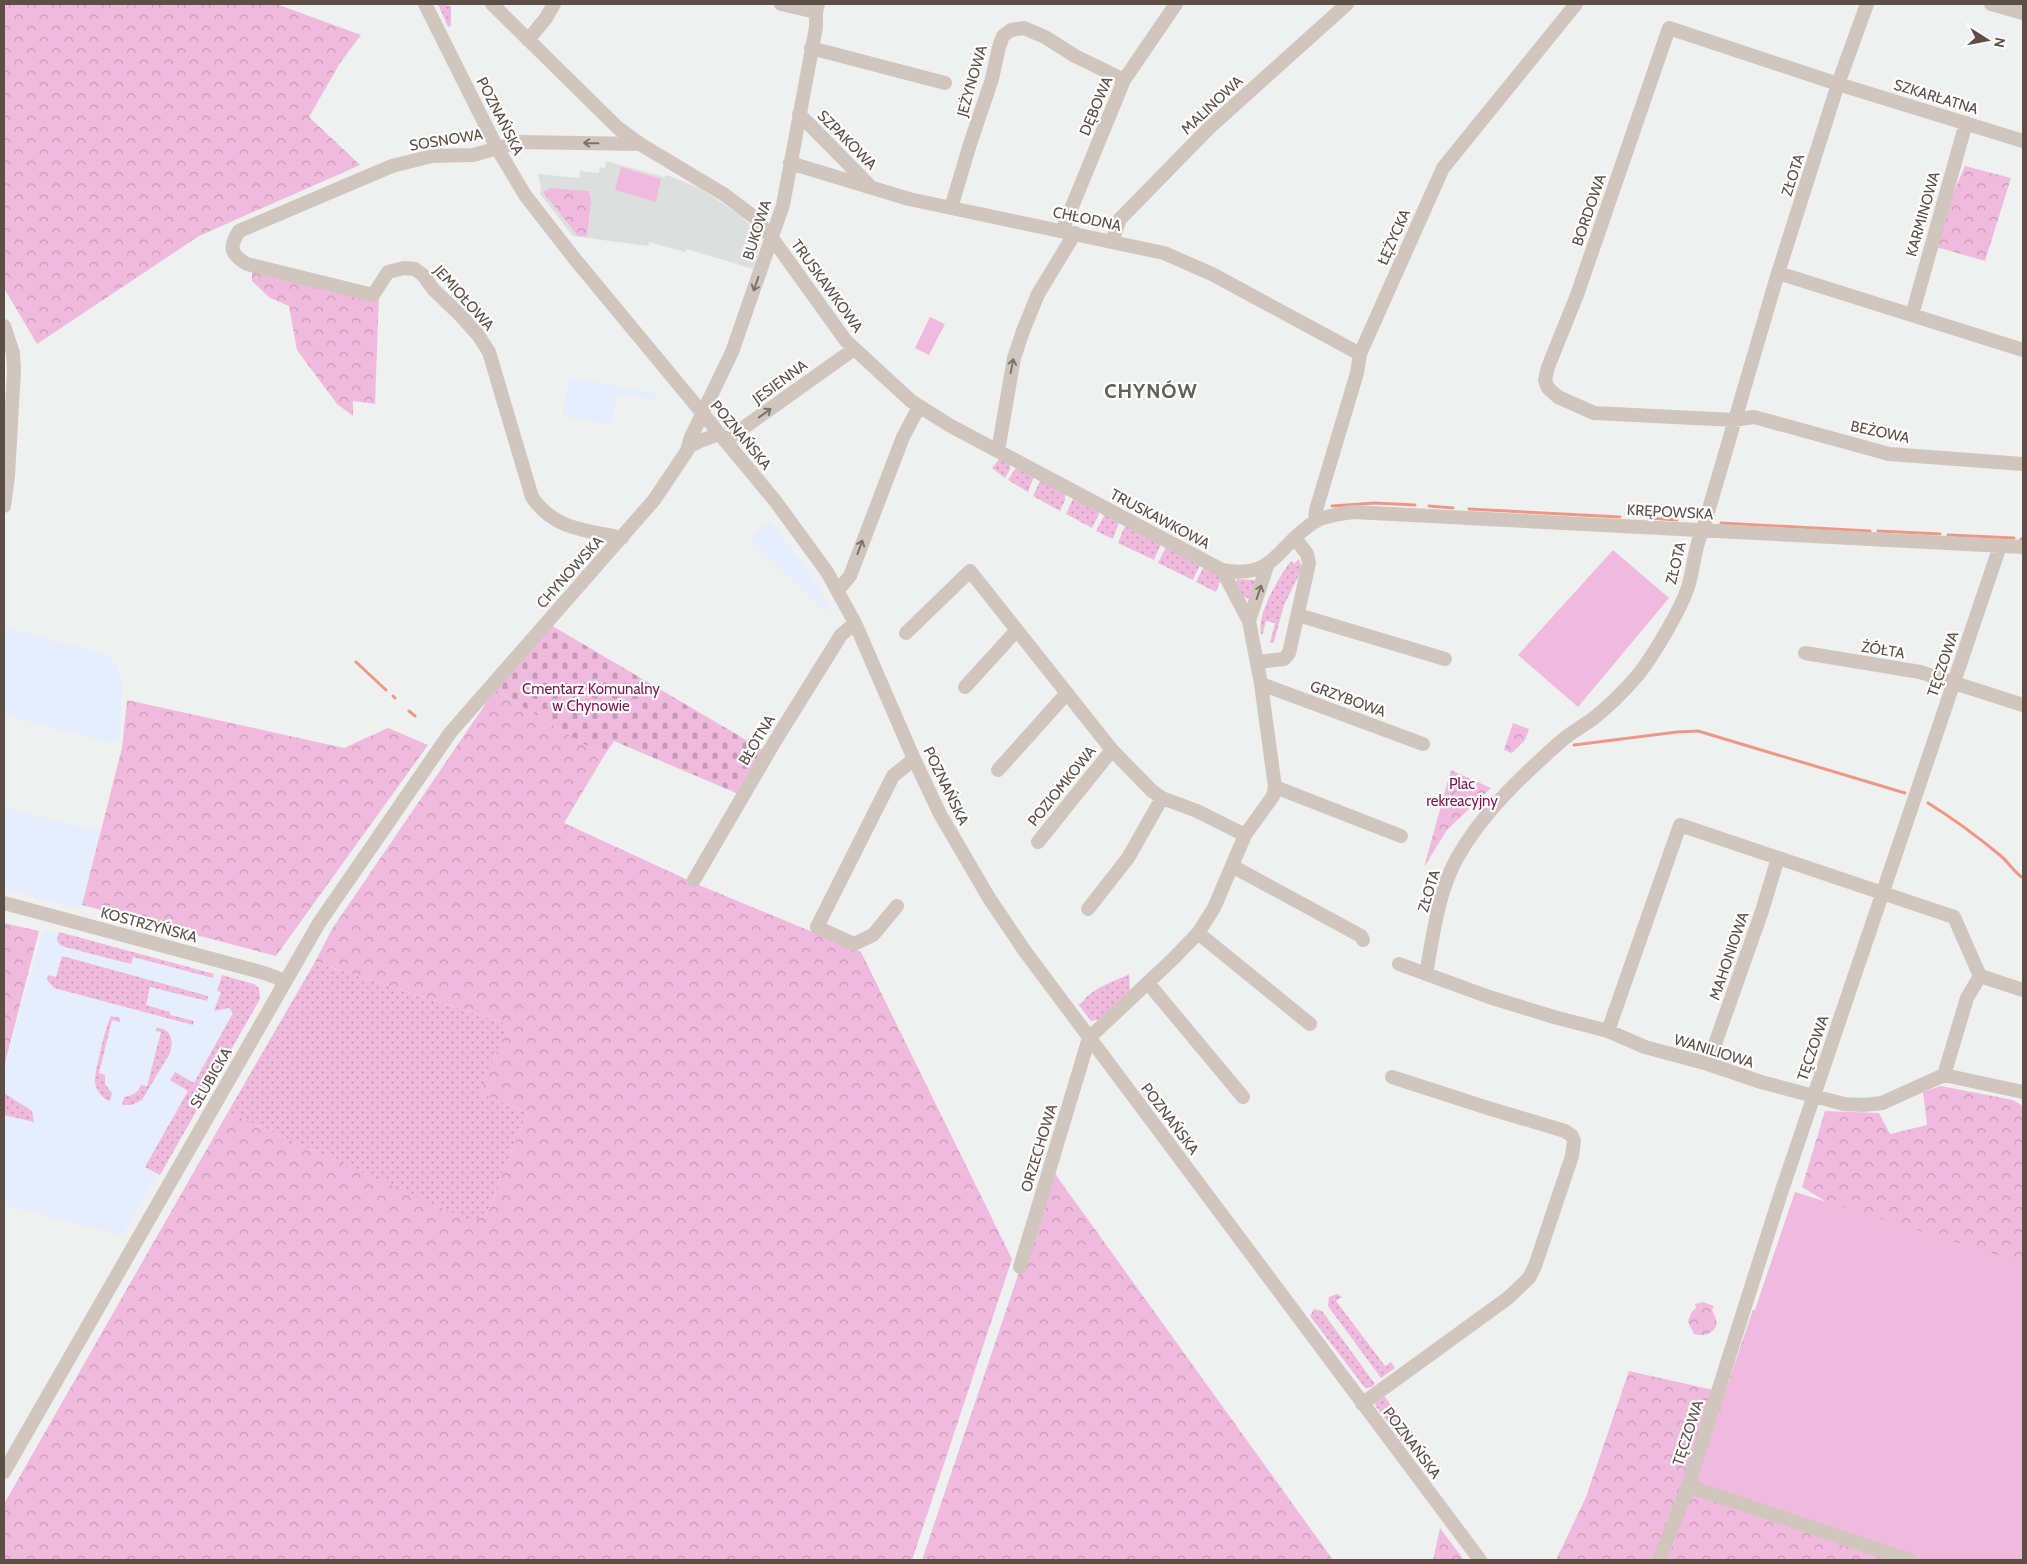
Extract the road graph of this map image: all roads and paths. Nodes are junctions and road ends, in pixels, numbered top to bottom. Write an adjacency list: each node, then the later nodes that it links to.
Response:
1 (425, 4): 21 (street, POZNAŃSKA)
2 (492, 4): 12 (street, TRUSKAWKOWA)
3 (554, 4): 12 (street)
4 (781, 4): 10 (street)
5 (1176, 4): 14 (street, DĘBOWA)
6 (1347, 4): 28 (street, MALINOWA)
7 (1576, 4): 34 (street, ŁĘŻYCKA)
8 (1867, 4): 16 (street, ZŁOTA)
9 (1991, 4): 11 (street)
10 (817, 8): 13 (street, BUKOWA)
11 (2023, 13)
12 (528, 40): 20 (street, TRUSKAWKOWA)
13 (812, 48): 15 (street); 17 (street, BUKOWA)
14 (1124, 80): 24 (street, JEŻYNOWA); 26 (street, DĘBOWA)
15 (945, 83)
16 (1838, 84): 18 (street, SZKARŁATNA); 29 (street, ZŁOTA); 37 (street, BORDOWA)
17 (799, 114): 22 (street, BUKOWA); 23 (street, SZPAKOWA)
18 (1966, 123): 19 (street, SZKARŁATNA); 30 (street, KARMINOWA)
19 (2023, 141)
20 (640, 144): 21 (street, SOSNOWA, one-way to 21); 27 (street, TRUSKAWKOWA)
21 (497, 148): 25 (street, SOSNOWA); 36 (street, POZNAŃSKA)
22 (790, 163): 23 (street, CHŁODNA); 27 (street, BUKOWA)
23 (873, 189): 24 (street, CHŁODNA)
24 (951, 208): 26 (street, CHŁODNA)
25 (239, 231): 45 (street, JEMIOŁOWA)
26 (1069, 232): 28 (street, CHŁODNA); 40 (street, DĘBOWA, one-way to 26)
27 (772, 238): 33 (street, TRUSKAWKOWA); 36 (street, BUKOWA, one-way to 36)
28 (1112, 241): 34 (street, CHŁODNA)
29 (1778, 273): 30 (street); 37 (street, ZŁOTA)
30 (1912, 315): 32 (street)
31 (4, 326): 42 (street)
32 (2023, 348)
33 (854, 349): 35 (street, TRUSKAWKOWA); 38 (street, JESIENNA, one-way to 33)
34 (1360, 354): 43 (street, ŁĘŻYCKA)
35 (918, 407): 40 (street, TRUSKAWKOWA); 51 (street, one-way to 35)
36 (702, 414): 38 (street, POZNAŃSKA); 39 (street, CHYNOWSKA)
37 (1734, 420): 41 (street, BEŻOWA); 44 (street, ZŁOTA)
38 (722, 438): 39 (street); 51 (street, POZNAŃSKA)
39 (688, 447): 45 (street, CHYNOWSKA)
40 (998, 452): 50 (street, TRUSKAWKOWA)
41 (2023, 464)
42 (4, 506)
43 (1315, 522): 44 (street, KRĘPOWSKA); 46 (street, TRUSKAWKOWA)
44 (1703, 529): 47 (street, KRĘPOWSKA); 85 (street, ZŁOTA)
45 (622, 538): 65 (street, CHYNOWSKA)
46 (1295, 538): 49 (street, TRUSKAWKOWA); 52 (street)
47 (2000, 546): 48 (street, KRĘPOWSKA); 60 (street, TĘCZOWA)
48 (2023, 547)
49 (1268, 564): 50 (street, TRUSKAWKOWA); 53 (street, TRUSKAWKOWA, one-way to 49)
50 (1222, 570): 53 (street)
51 (838, 590): 54 (street, POZNAŃSKA)
52 (1298, 615): 58 (street); 59 (street)
53 (1249, 621): 59 (street)
54 (855, 623): 68 (street, POZNAŃSKA); 77 (street, BŁOTNA)
55 (1017, 630): 56 (street, POZIOMKOWA); 62 (street); 63 (street, POZIOMKOWA)
56 (906, 633)
57 (1805, 653): 60 (street, ŻÓŁTA)
58 (1445, 659)
59 (1257, 662): 61 (street)
60 (1954, 682): 64 (street, ŻÓŁTA); 78 (street, TĘCZOWA)
61 (1261, 684): 66 (street, GRZYBOWA); 70 (street)
62 (965, 687)
63 (1067, 693): 67 (street, POZIOMKOWA); 69 (street)
64 (2023, 705)
65 (467, 712): 88 (street, SŁUBICKA)
66 (1423, 744)
67 (1112, 750): 71 (street, POZIOMKOWA); 74 (street, POZIOMKOWA)
68 (914, 760): 80 (street); 92 (street, POZNAŃSKA)
69 (998, 770)
70 (1275, 787): 72 (street); 73 (street)
71 (1162, 798): 72 (street, POZIOMKOWA); 81 (street)
72 (1245, 834): 76 (street)
73 (1401, 836)
74 (1038, 842)
75 (1778, 858): 78 (street); 91 (street); 93 (street, MAHONIOWA)
76 (1232, 866): 82 (street); 83 (street)
77 (694, 880)
78 (1883, 893): 86 (street); 97 (street, TĘCZOWA)
79 (4, 903): 88 (street, KOSTRZYŃSKA)
80 (897, 906)
81 (1088, 909)
82 (1198, 933): 87 (street); 90 (street)
83 (1363, 940)
84 (1400, 964): 85 (street, WANILIOWA)
85 (1426, 974): 91 (street, WANILIOWA)
86 (1980, 976): 89 (street); 94 (street)
87 (1148, 983): 92 (street); 98 (street)
88 (284, 984): 101 (street, SŁUBICKA)
89 (2023, 990)
90 (1310, 1024)
91 (1608, 1031): 93 (street, WANILIOWA)
92 (1089, 1038): 99 (street, ORZECHOWA); 100 (street, POZNAŃSKA)
93 (1708, 1064): 97 (street, WANILIOWA)
94 (1944, 1074): 96 (street); 97 (street, WANILIOWA)
95 (1392, 1077): 100 (street)
96 (2023, 1092)
97 (1814, 1096): 102 (street, TĘCZOWA)
98 (1243, 1097)
99 (1020, 1268)
100 (1362, 1404): 103 (street, POZNAŃSKA)
101 (4, 1472)
102 (1688, 1486): 104 (street, TĘCZOWA); 105 (street)
103 (1480, 1560)
104 (1659, 1560)
105 (1909, 1560)

